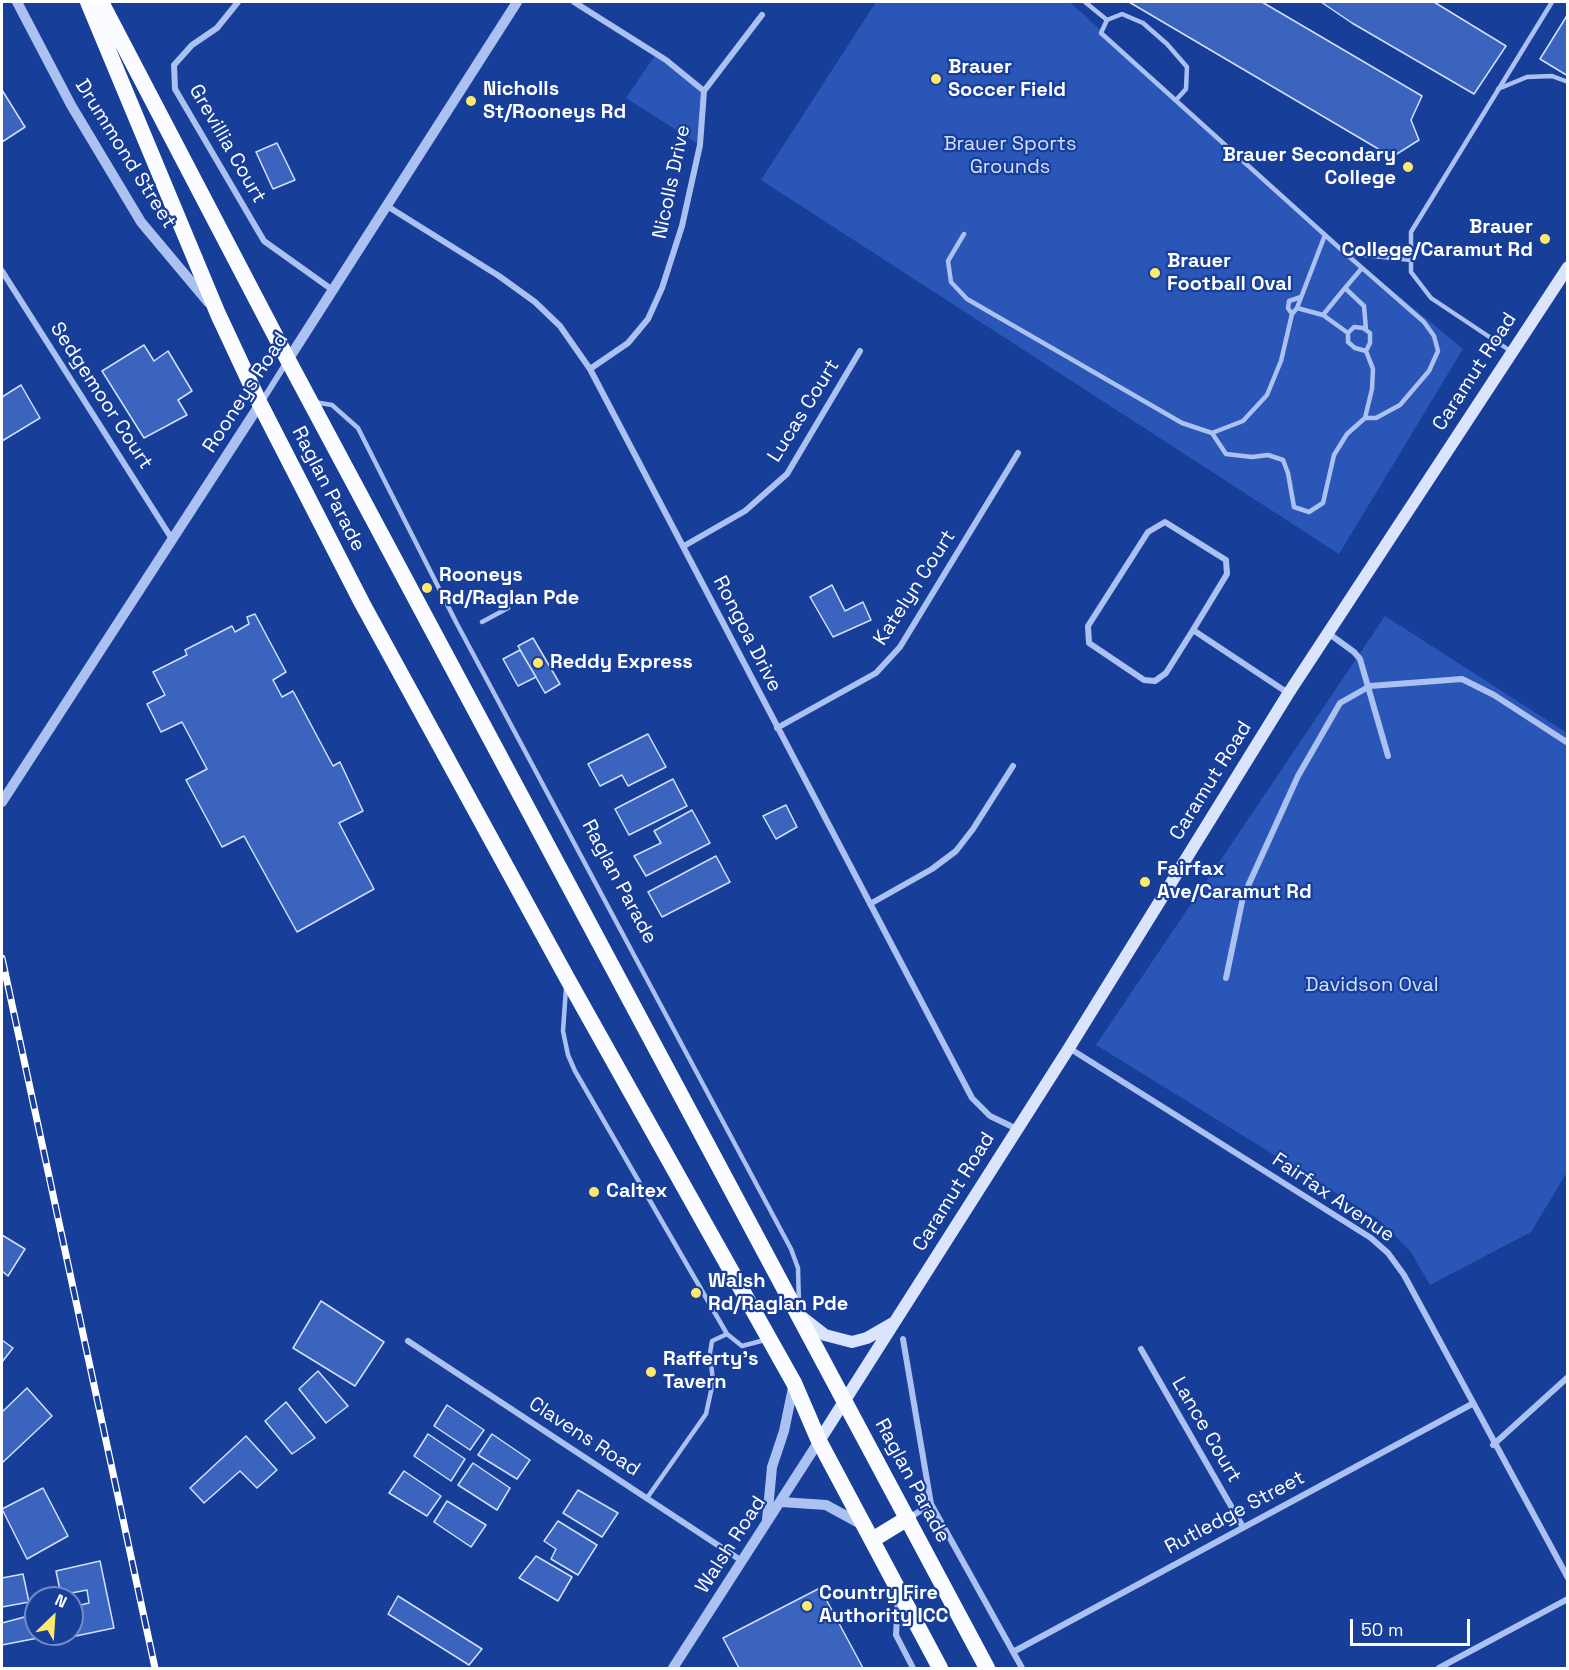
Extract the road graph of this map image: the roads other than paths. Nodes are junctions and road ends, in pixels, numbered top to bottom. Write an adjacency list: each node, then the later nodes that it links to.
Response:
1 (18, 2): 27 (street, Drummond Street)
2 (88, 2): 27 (highway, Raglan Parade)
3 (101, 2): 35 (highway, Raglan Parade)
4 (238, 2): 24 (street, Grevillia Court)
5 (518, 2): 15 (street, Rooneys Road)
6 (574, 2): 13 (street)
7 (1085, 2): 10 (lane)
8 (1552, 2): 12 (lane)
9 (762, 15): 13 (street)
10 (1107, 20): 14 (lane); 14 (lane)
11 (1568, 82): 12 (lane)
12 (1498, 89): 19 (lane)
13 (704, 91): 36 (street, Nicolls Drive)
14 (1176, 100): 17 (lane)
15 (387, 206): 24 (street, Rooneys Road); 36 (street, Rongoa Drive)
16 (964, 234): 40 (lane)
17 (1324, 235): 18 (lane); 25 (lane)
18 (1345, 253): 19 (lane); 21 (lane)
19 (1411, 260): 34 (lane)
20 (1568, 267): 34 (main road, Caramut Road)
21 (1362, 268): 23 (lane); 39 (lane)
22 (2, 271): 42 (street, Sedgemoor Court)
23 (1345, 288): 29 (lane); 30 (lane)
24 (334, 291): 35 (street, Rooneys Road)
25 (1301, 297): 26 (lane); 28 (lane)
26 (1297, 308): 28 (lane); 29 (lane)
27 (218, 314): 38 (highway, Raglan Parade)
28 (1292, 314): 40 (lane)
29 (1323, 315): 31 (lane)
30 (1366, 330): 31 (lane); 33 (lane)
31 (1348, 333): 33 (lane)
32 (860, 351): 43 (street, Lucas Court)
33 (1366, 351): 39 (lane)
34 (1512, 352): 47 (main road, Caramut Road)
35 (288, 360): 37 (highway, Raglan Parade); 38 (street, Rooneys Road)
36 (590, 369): 43 (street, Rongoa Drive)
37 (311, 401): 60 (highway, Raglan Parade); 60 (lane, Raglan Parade)
38 (260, 404): 42 (street, Rooneys Road); 56 (highway, Raglan Parade)
39 (1365, 418): 40 (lane)
40 (1212, 433)
41 (1018, 453): 50 (street, Katelyn Court)
42 (172, 539): 54 (street, Rooneys Road)
43 (684, 546): 50 (street, Rongoa Drive)
44 (508, 608): 45 (lane)
45 (482, 622)
46 (1193, 630): 46 (street); 49 (street)
47 (1328, 633): 48 (street); 49 (main road, Caramut Road)
48 (1370, 686): 51 (street); 52 (street); 57 (street)
49 (1288, 694): 58 (main road, Caramut Road)
50 (777, 728): 55 (street, Rongoa Drive)
51 (1568, 743)
52 (1388, 756)
53 (1013, 766): 55 (street)
54 (2, 801)
55 (870, 904): 59 (street, Rongoa Drive)
56 (567, 978): 62 (lane); 64 (highway, Raglan Parade)
57 (1226, 978)
58 (1069, 1048): 59 (main road, Caramut Road); 70 (street, Fairfax Avenue)
59 (1017, 1129): 61 (main road, Caramut Road)
60 (799, 1314): 61 (main road); 69 (highway, Raglan Parade)
61 (897, 1320): 69 (main road, Caramut Road)
62 (727, 1334): 64 (lane); 73 (lane)
63 (903, 1339): 75 (street, Raglan Parade)
64 (768, 1340): 68 (highway, Raglan Parade)
65 (408, 1341): 73 (street, Clavens Road)
66 (1141, 1349): 78 (street, Lance Court)
67 (1568, 1377): 72 (street)
68 (794, 1383): 71 (highway, Raglan Parade); 77 (street)
69 (846, 1402): 71 (main road, Caramut Road); 76 (highway, Raglan Parade)
70 (1472, 1404): 72 (street, Fairfax Avenue); 78 (street, Rutledge Street)
71 (819, 1441): 74 (street, Walsh Road); 79 (highway, Raglan Parade)
72 (1493, 1445): 81 (street, Fairfax Avenue)
73 (647, 1498): 80 (street, Clavens Road)
74 (781, 1502): 77 (street, Walsh Road); 79 (street)
75 (931, 1504): 76 (street); 84 (street, Raglan Parade)
76 (908, 1518): 79 (highway); 88 (highway, Raglan Parade)
77 (767, 1523): 80 (street, Walsh Road)
78 (1243, 1527): 84 (street, Rutledge Street)
79 (868, 1533): 82 (highway, Raglan Parade)
80 (742, 1561): 85 (street, Walsh Road)
81 (1568, 1578)
82 (899, 1592): 86 (street); 87 (highway, Raglan Parade)
83 (1568, 1599): 90 (street)
84 (1014, 1652): 89 (street, Raglan Parade)
85 (673, 1668)
86 (913, 1668)
87 (940, 1668)
88 (987, 1668)
89 (1022, 1668)
90 (1439, 1668)

